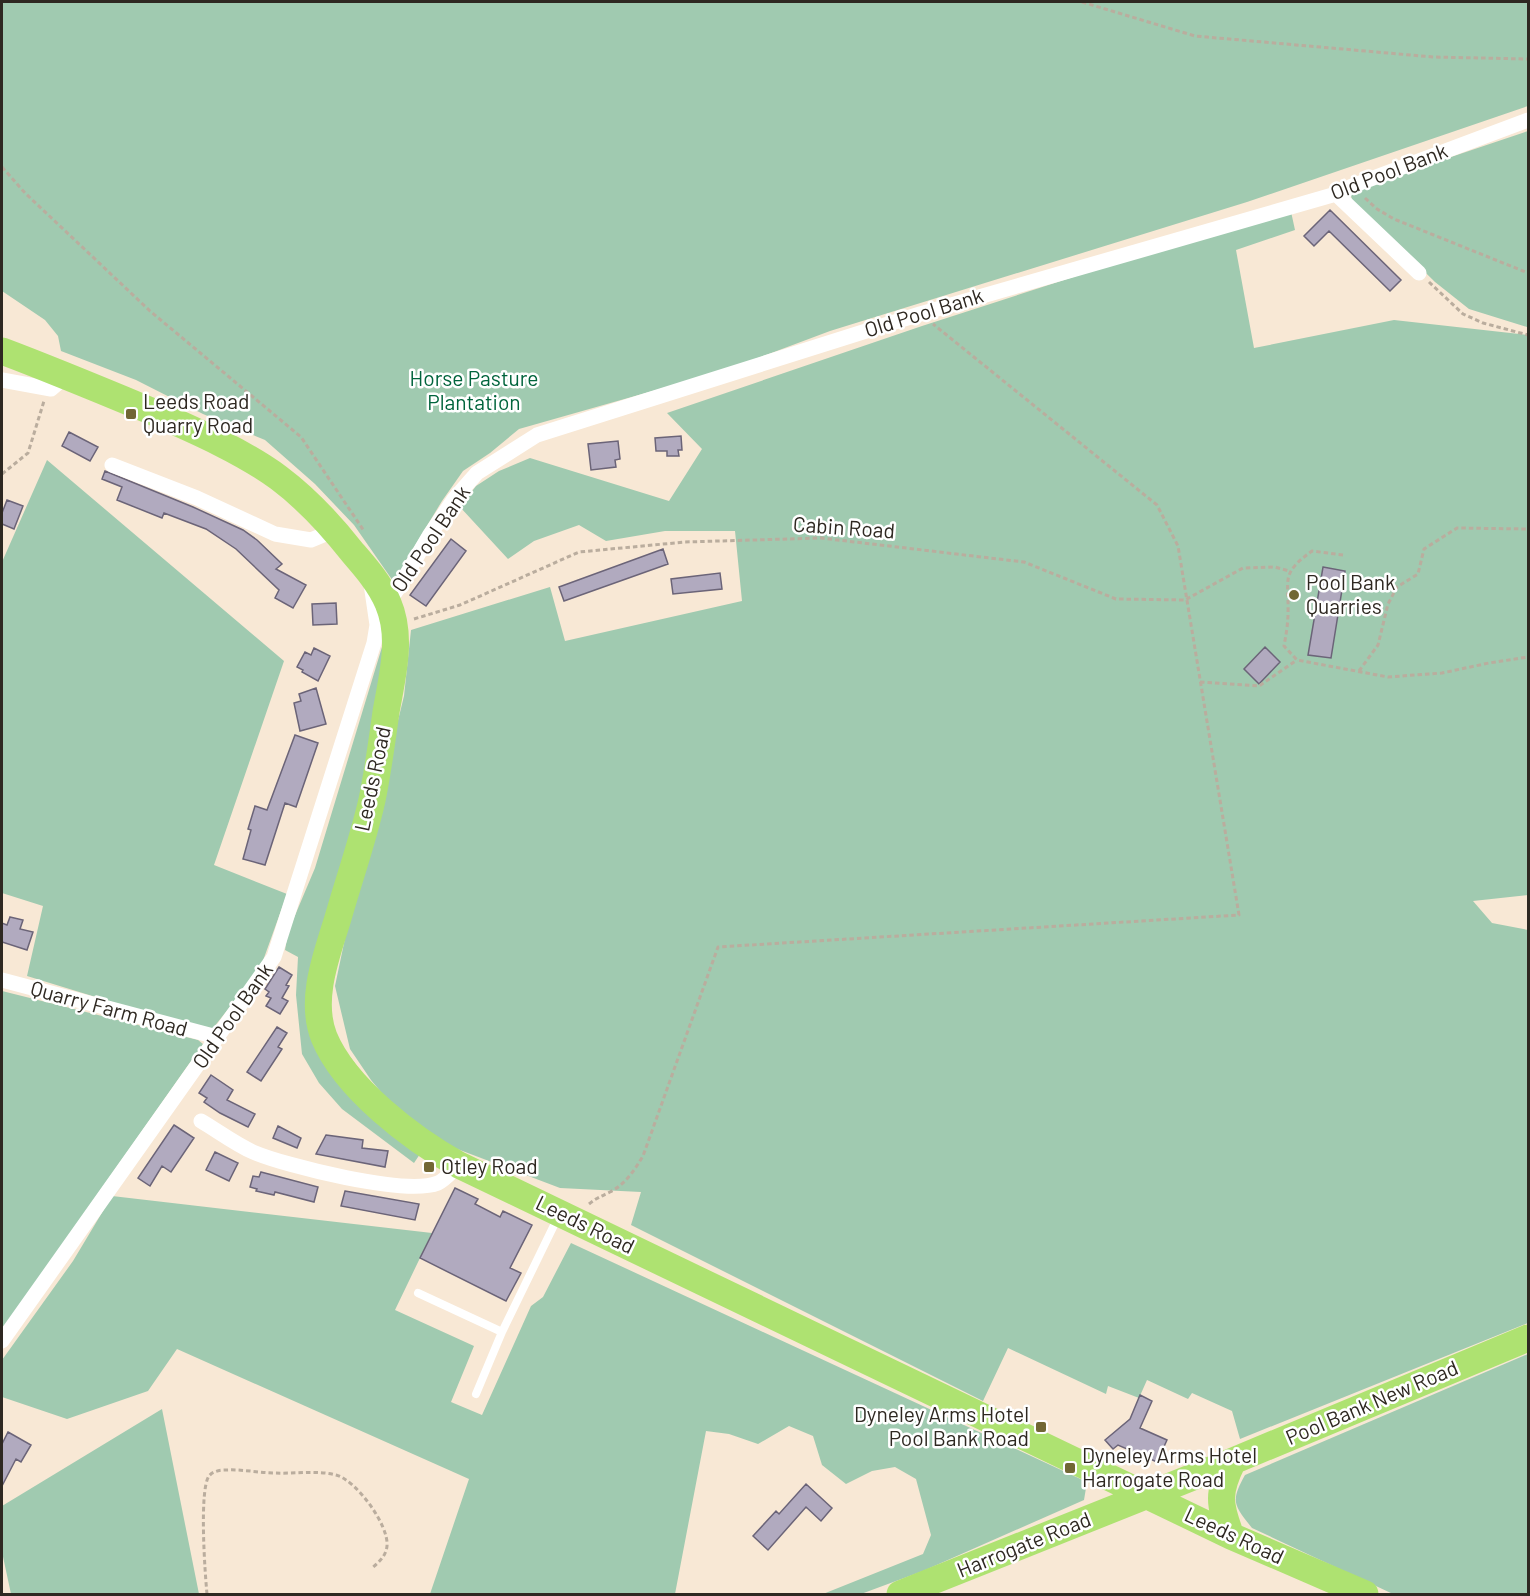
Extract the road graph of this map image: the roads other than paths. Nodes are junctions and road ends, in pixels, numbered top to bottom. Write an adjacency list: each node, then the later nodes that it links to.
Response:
1 (1528, 120): 2 (street, Old Pool Bank)
2 (1336, 194): 3 (street); 10 (street, Old Pool Bank)
3 (1419, 273)
4 (2, 351): 5 (highway, Leeds Road)
5 (66, 376): 6 (street); 8 (highway, Leeds Road)
6 (2, 380)
7 (112, 465): 8 (street)
8 (345, 524): 9 (highway, Leeds Road)
9 (371, 574): 10 (highway, Leeds Road); 12 (street, Old Pool Bank)
10 (391, 614): 14 (highway, Leeds Road)
11 (2, 980): 12 (street, Quarry Farm Road)
12 (217, 1037): 19 (street, Old Pool Bank)
13 (201, 1121): 14 (street)
14 (459, 1165): 15 (highway, Leeds Road)
15 (569, 1218): 17 (lane); 22 (highway, Leeds Road)
16 (418, 1293): 17 (lane)
17 (502, 1332): 20 (lane)
18 (1528, 1338): 21 (highway, Pool Bank New Road)
19 (2, 1341)
20 (476, 1394)
21 (1233, 1461): 22 (highway, Pool Bank New Road); 23 (highway)
22 (1148, 1495): 23 (highway, Leeds Road); 24 (highway, Harrogate Road)
23 (1231, 1536): 25 (highway, Leeds Road)
24 (900, 1594)
25 (1365, 1594)

